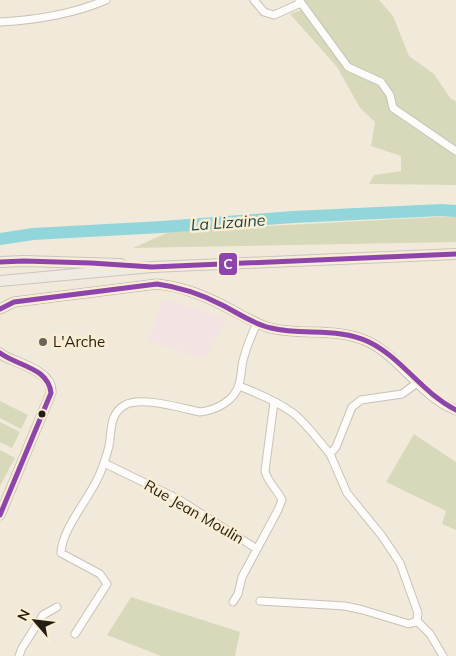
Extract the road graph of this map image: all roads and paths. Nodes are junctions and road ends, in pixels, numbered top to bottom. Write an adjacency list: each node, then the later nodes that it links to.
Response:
1 (106, 0): 4 (street)
2 (254, 0): 3 (street)
3 (300, 1): 5 (street)
4 (0, 22)
5 (456, 151)
6 (454, 254): 8 (main road)
7 (0, 262): 8 (main road)
8 (152, 267): 9 (main road)
9 (0, 281)
10 (0, 309): 11 (street)
11 (257, 324): 13 (street); 14 (street)
12 (0, 353): 19 (street)
13 (417, 383): 16 (street); 17 (street)
14 (239, 386): 15 (street); 18 (street)
15 (274, 402): 17 (street); 20 (street)
16 (456, 410)
17 (330, 454): 24 (street)
18 (104, 463): 20 (street, Rue Jean Moulin); 25 (street)
19 (0, 515)
20 (257, 549): 22 (street)
21 (260, 601): 24 (street)
22 (233, 602)
23 (57, 607): 26 (street)
24 (417, 621): 27 (street)
25 (75, 634)
26 (19, 656)
27 (443, 656)

